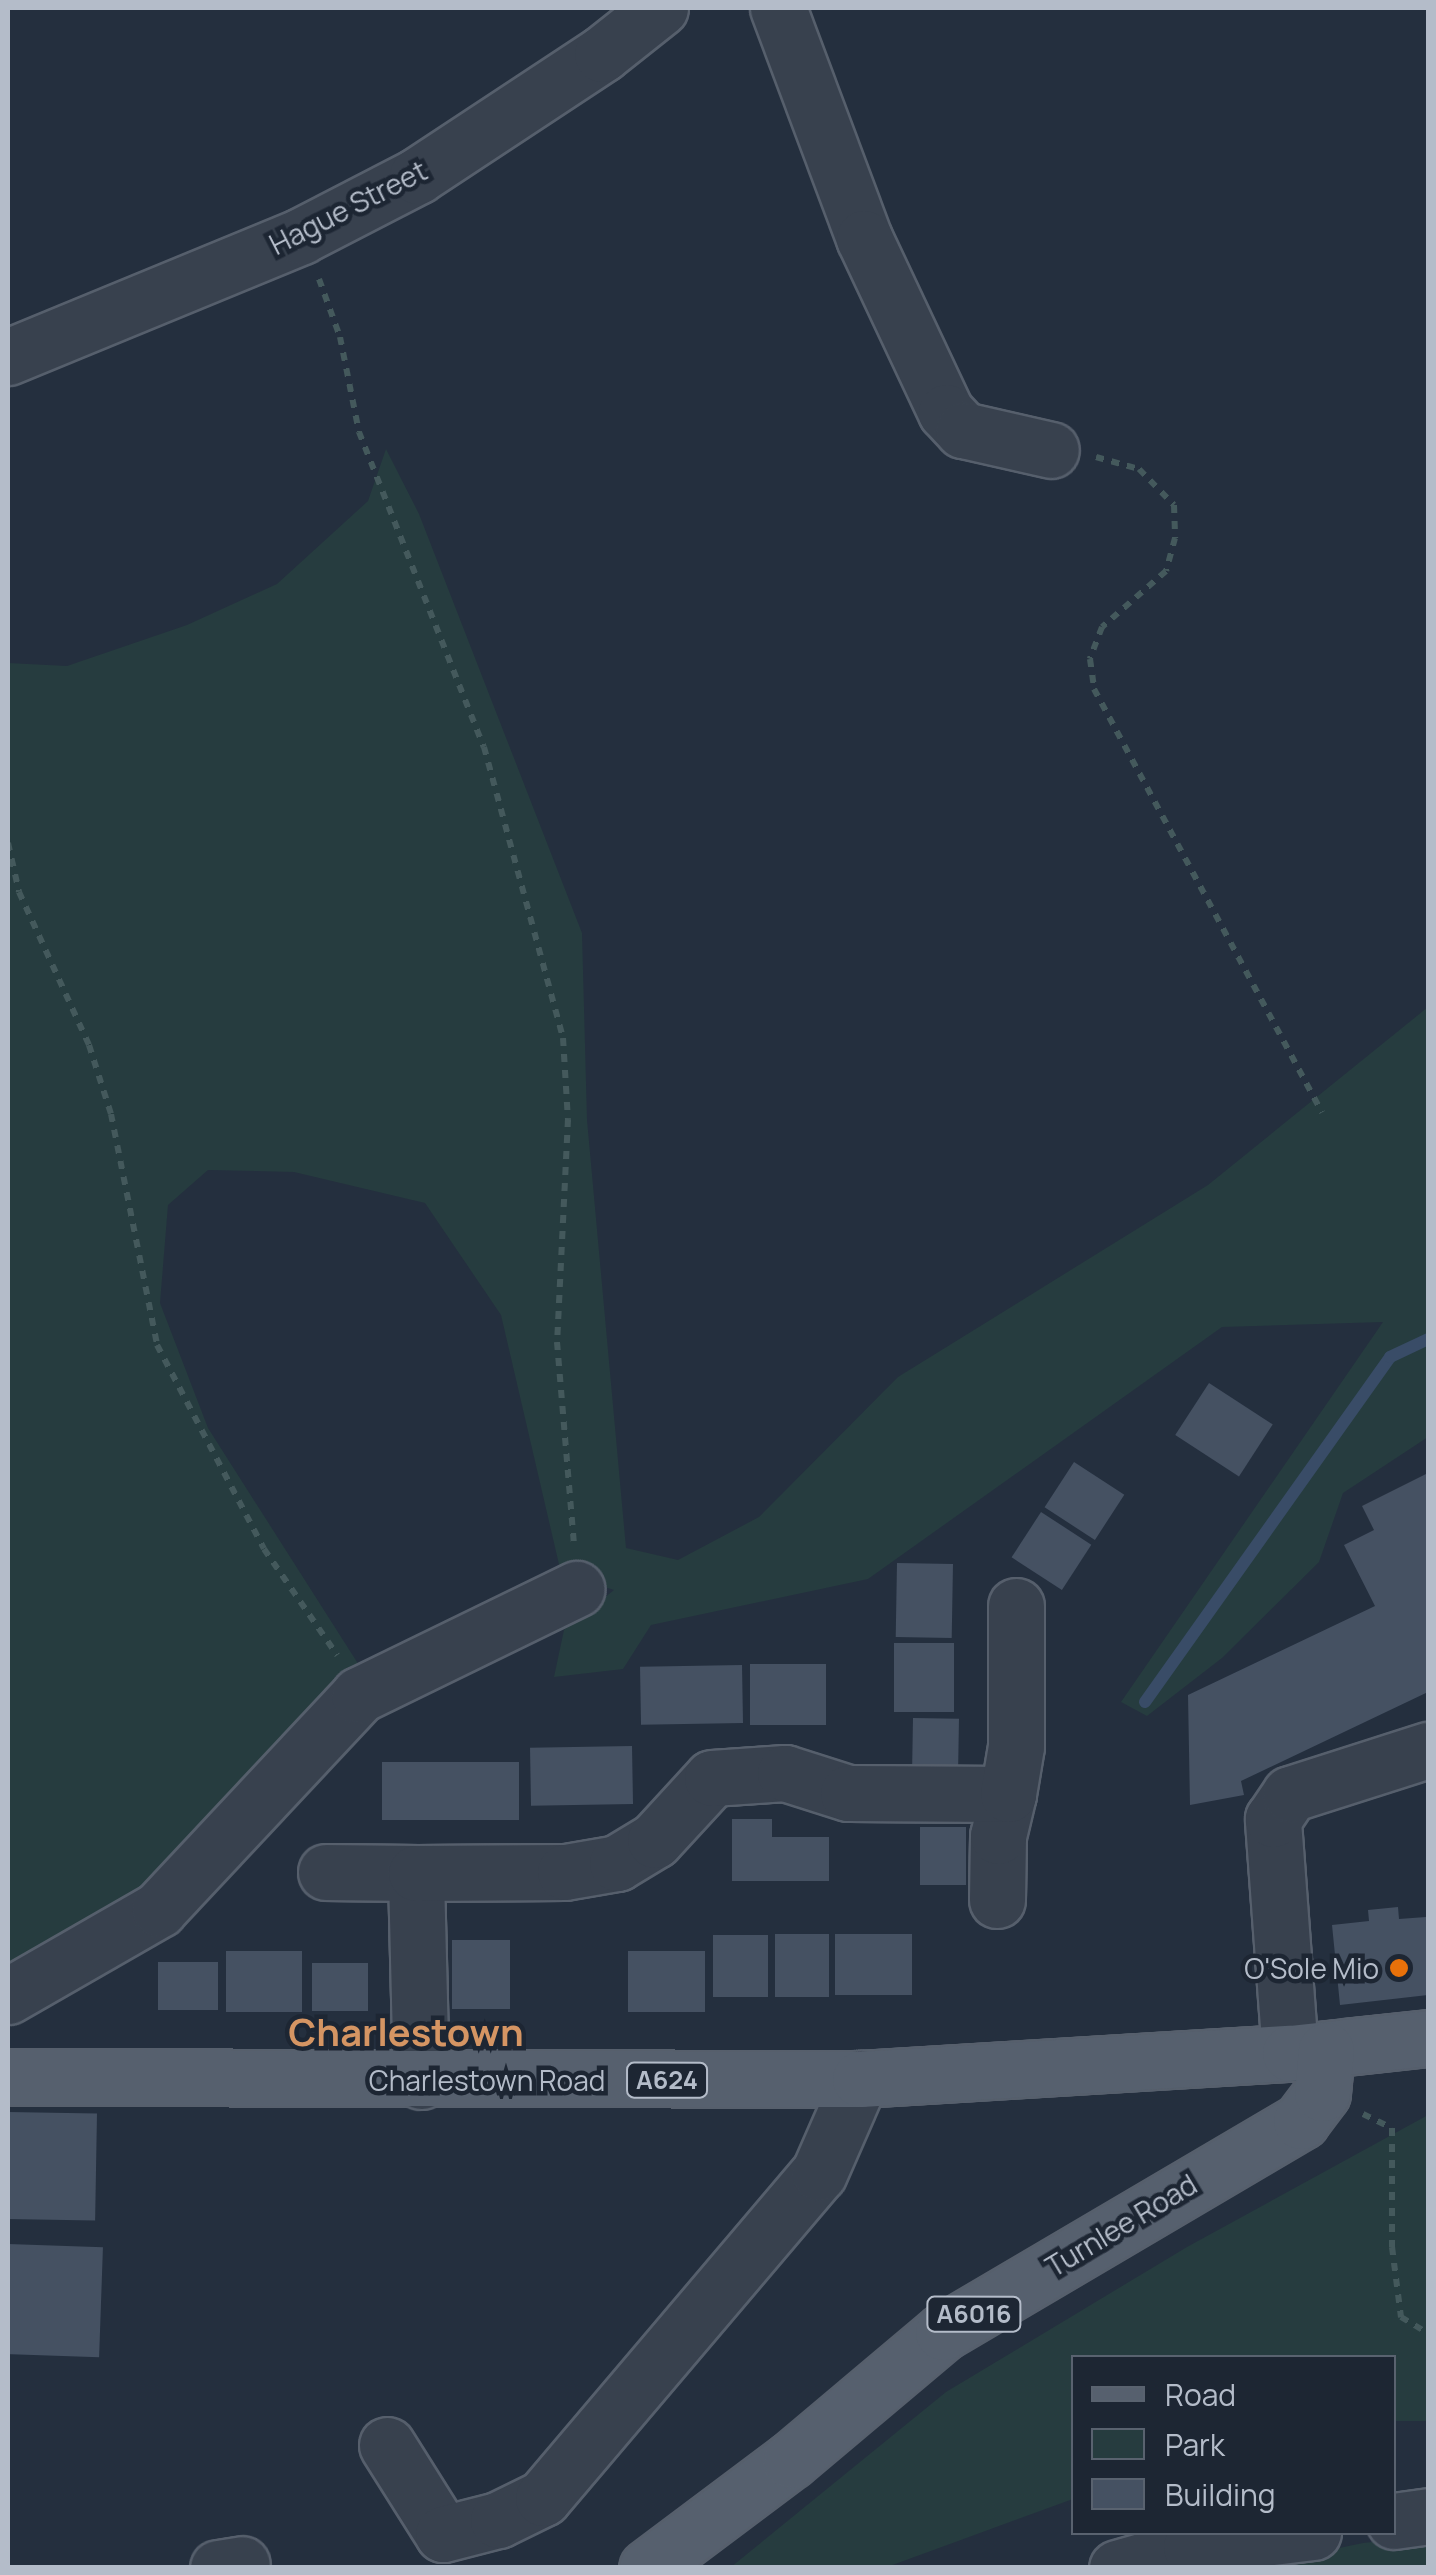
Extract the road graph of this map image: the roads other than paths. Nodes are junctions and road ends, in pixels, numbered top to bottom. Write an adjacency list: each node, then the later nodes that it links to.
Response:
1 (660, 8): 3 (street, Hague Street)
2 (778, 8): 4 (street)
3 (8, 357)
4 (1050, 450)
5 (576, 1589): 12 (street)
6 (1016, 1606): 8 (street)
7 (1428, 1750): 14 (street)
8 (1008, 1794): 10 (street); 11 (street)
9 (326, 1872): 10 (street)
10 (416, 1873): 17 (street)
11 (998, 1900)
12 (8, 1996)
13 (1428, 2038): 14 (main road, A624)
14 (1312, 2065): 16 (main road, Charlestown Road / A624); 22 (main road, Turnlee Road / A6016)
15 (8, 2077): 17 (main road, Charlestown Road / A624)
16 (860, 2079): 17 (main road, Charlestown Road / A624); 18 (street)
17 (421, 2080)
18 (387, 2445)
19 (1428, 2516): 20 (street)
20 (1396, 2521)
21 (1290, 2535): 23 (street)
22 (647, 2568)
23 (1117, 2568)

